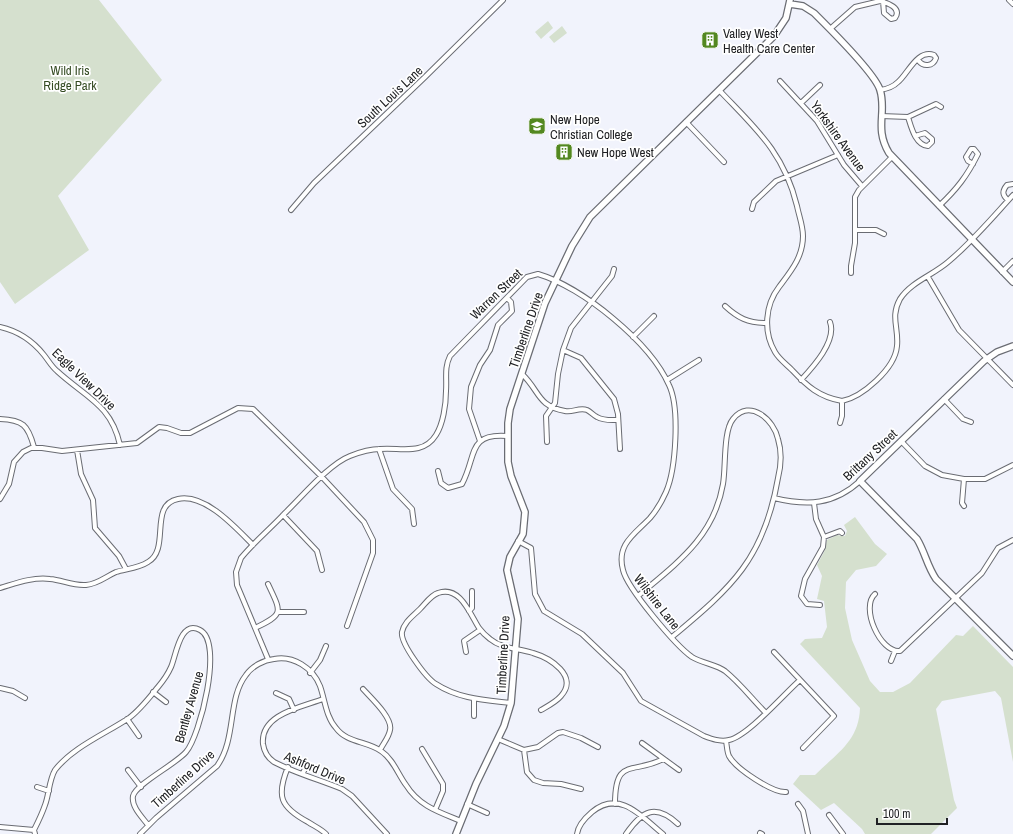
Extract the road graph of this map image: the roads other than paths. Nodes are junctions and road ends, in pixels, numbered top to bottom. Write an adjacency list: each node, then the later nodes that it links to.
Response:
1 (503, 0): 29 (street, South Louis Lane)
2 (1009, 0): 5 (street)
3 (790, 2): 6 (street); 10 (street)
4 (883, 2): 6 (street)
5 (1013, 4)
6 (830, 30): 11 (street)
7 (918, 60): 11 (street)
8 (780, 81): 12 (street, Yorkshire Avenue)
9 (820, 85): 12 (street)
10 (719, 90): 16 (street); 22 (street)
11 (880, 90): 14 (street)
12 (801, 103): 18 (street, Yorkshire Avenue)
13 (941, 107): 15 (street)
14 (881, 116): 15 (street); 19 (street)
15 (908, 117): 17 (street)
16 (686, 122): 20 (street); 38 (street)
17 (915, 136)
18 (838, 155): 22 (street); 24 (street, Yorkshire Avenue)
19 (892, 157): 24 (street); 27 (street)
20 (724, 162)
21 (973, 164): 27 (street)
22 (788, 176): 28 (street); 45 (street)
23 (1013, 184): 26 (street)
24 (862, 186): 30 (street)
25 (1013, 195): 26 (street)
26 (1008, 200): 32 (street)
27 (939, 206): 32 (street)
28 (752, 209)
29 (291, 210)
30 (855, 230): 31 (street); 36 (street)
31 (884, 234)
32 (972, 240): 35 (street); 37 (street)
33 (1013, 261): 35 (street)
34 (614, 269): 41 (street)
35 (1002, 272): 39 (street)
36 (851, 274)
37 (928, 277): 50 (street); 57 (street)
38 (555, 281): 40 (street, Warren Street); 41 (street, Wilshire Lane); 52 (street, Timberline Drive)
39 (1013, 282)
40 (507, 298): 64 (street); 69 (street, Warren Street)
41 (591, 302): 47 (street, Wilshire Lane); 49 (street)
42 (725, 306): 45 (street)
43 (654, 316): 47 (street)
44 (830, 322): 54 (street)
45 (766, 324): 54 (street)
46 (0, 327): 67 (street, Eagle View Drive)
47 (633, 337): 53 (street, Wilshire Lane)
48 (1013, 346): 50 (street, Brittany Street)
49 (563, 350): 58 (street); 60 (street)
50 (986, 359): 55 (street); 56 (street, Brittany Street)
51 (698, 360): 53 (street)
52 (522, 374): 58 (street); 63 (street, Timberline Drive)
53 (667, 380): 94 (street, Wilshire Lane)
54 (801, 380): 57 (street)
55 (1013, 385)
56 (944, 399): 62 (street); 66 (street, Brittany Street)
57 (842, 401): 61 (street)
58 (553, 407): 60 (street); 65 (street)
59 (0, 420): 68 (street)
60 (618, 420): 70 (street)
61 (840, 422)
62 (971, 422)
63 (507, 436): 64 (street); 85 (street, Timberline Drive)
64 (480, 441): 73 (street)
65 (547, 442)
66 (901, 442): 75 (street); 76 (street, Brittany Street)
67 (120, 445): 71 (street); 74 (street)
68 (34, 447): 71 (street); 78 (street)
69 (379, 449): 74 (street, Warren Street); 82 (street)
70 (620, 449)
71 (77, 450): 88 (street)
72 (1013, 465): 75 (street)
73 (438, 471)
74 (322, 477): 81 (street, Warren Street); 100 (street)
75 (964, 479): 80 (street)
76 (860, 481): 79 (street, Brittany Street); 95 (street)
77 (774, 498): 79 (street, Brittany Street); 94 (street); 103 (street)
78 (0, 499)
79 (814, 503): 84 (street)
80 (964, 506)
81 (283, 516): 87 (street, Warren Street); 89 (street)
82 (414, 524)
83 (842, 532): 84 (street)
84 (824, 537): 96 (street)
85 (518, 540): 105 (street, Timberline Drive); 130 (street)
86 (1013, 540): 95 (street)
87 (253, 545): 88 (street); 101 (street, Warren Street)
88 (126, 569): 91 (street)
89 (322, 570)
90 (268, 584): 98 (street)
91 (0, 588)
92 (472, 592): 97 (street)
93 (875, 594): 106 (street)
94 (638, 596): 103 (street, Wilshire Lane)
95 (956, 599): 106 (street); 109 (street)
96 (820, 605)
97 (469, 611): 102 (street); 120 (street)
98 (278, 612): 99 (street); 101 (street)
99 (304, 612)
100 (347, 626)
101 (255, 628): 110 (street, Warren Street)
102 (480, 630): 105 (street); 107 (street)
103 (672, 637): 125 (street, Wilshire Lane)
104 (326, 646): 112 (street)
105 (516, 649): 122 (street, Timberline Drive); 124 (street)
106 (895, 651): 111 (street)
107 (466, 652)
108 (774, 652): 113 (street)
109 (1013, 656)
110 (268, 659): 112 (street); 157 (street, Timberline Drive)
111 (891, 661)
112 (310, 672): 119 (street)
113 (800, 680): 125 (street); 133 (street)
114 (0, 688): 118 (street)
115 (363, 689): 135 (street)
116 (153, 692): 121 (street); 127 (street, Bentley Avenue); 144 (street, Bentley Avenue)
117 (276, 693): 123 (street)
118 (25, 698)
119 (323, 699): 123 (street, Ashford Drive); 135 (street)
120 (474, 699): 122 (street); 126 (street)
121 (166, 702)
122 (511, 703): 129 (street, Timberline Drive)
123 (294, 710): 139 (street, Ashford Drive)
124 (541, 710)
125 (765, 712): 130 (street)
126 (474, 716)
127 (127, 719): 128 (street); 146 (street, Bentley Avenue)
128 (139, 736)
129 (498, 739): 136 (street); 148 (street, Timberline Drive)
130 (726, 741): 147 (street)
131 (642, 743): 137 (street)
132 (598, 747): 136 (street)
133 (804, 748)
134 (422, 749): 151 (street)
135 (380, 750): 151 (street)
136 (524, 750): 145 (street)
137 (663, 759): 141 (street); 149 (street)
138 (307, 764): 142 (street)
139 (288, 767): 142 (street, Ashford Drive); 161 (street)
140 (128, 770): 144 (street)
141 (678, 770)
142 (303, 773): 162 (street, Ashford Drive)
143 (37, 787): 146 (street)
144 (141, 787): 157 (street)
145 (581, 789)
146 (49, 791): 159 (street, Bentley Avenue)
147 (786, 792)
148 (467, 804): 152 (street); 155 (street, Timberline Drive)
149 (615, 804): 154 (street); 164 (street)
150 (798, 804): 167 (street)
151 (434, 810): 155 (street)
152 (487, 813)
153 (829, 815): 168 (street)
154 (642, 816): 156 (street); 165 (street); 166 (street)
155 (460, 821): 163 (street, Timberline Drive)
156 (678, 824)
157 (148, 825): 160 (street, Timberline Drive)
158 (0, 826): 159 (street, Bentley Avenue)
159 (35, 832)
160 (140, 834)
161 (326, 834)
162 (387, 834)
163 (456, 834)
164 (577, 834)
165 (626, 834)
166 (663, 834)
167 (808, 834)
168 (843, 834)

